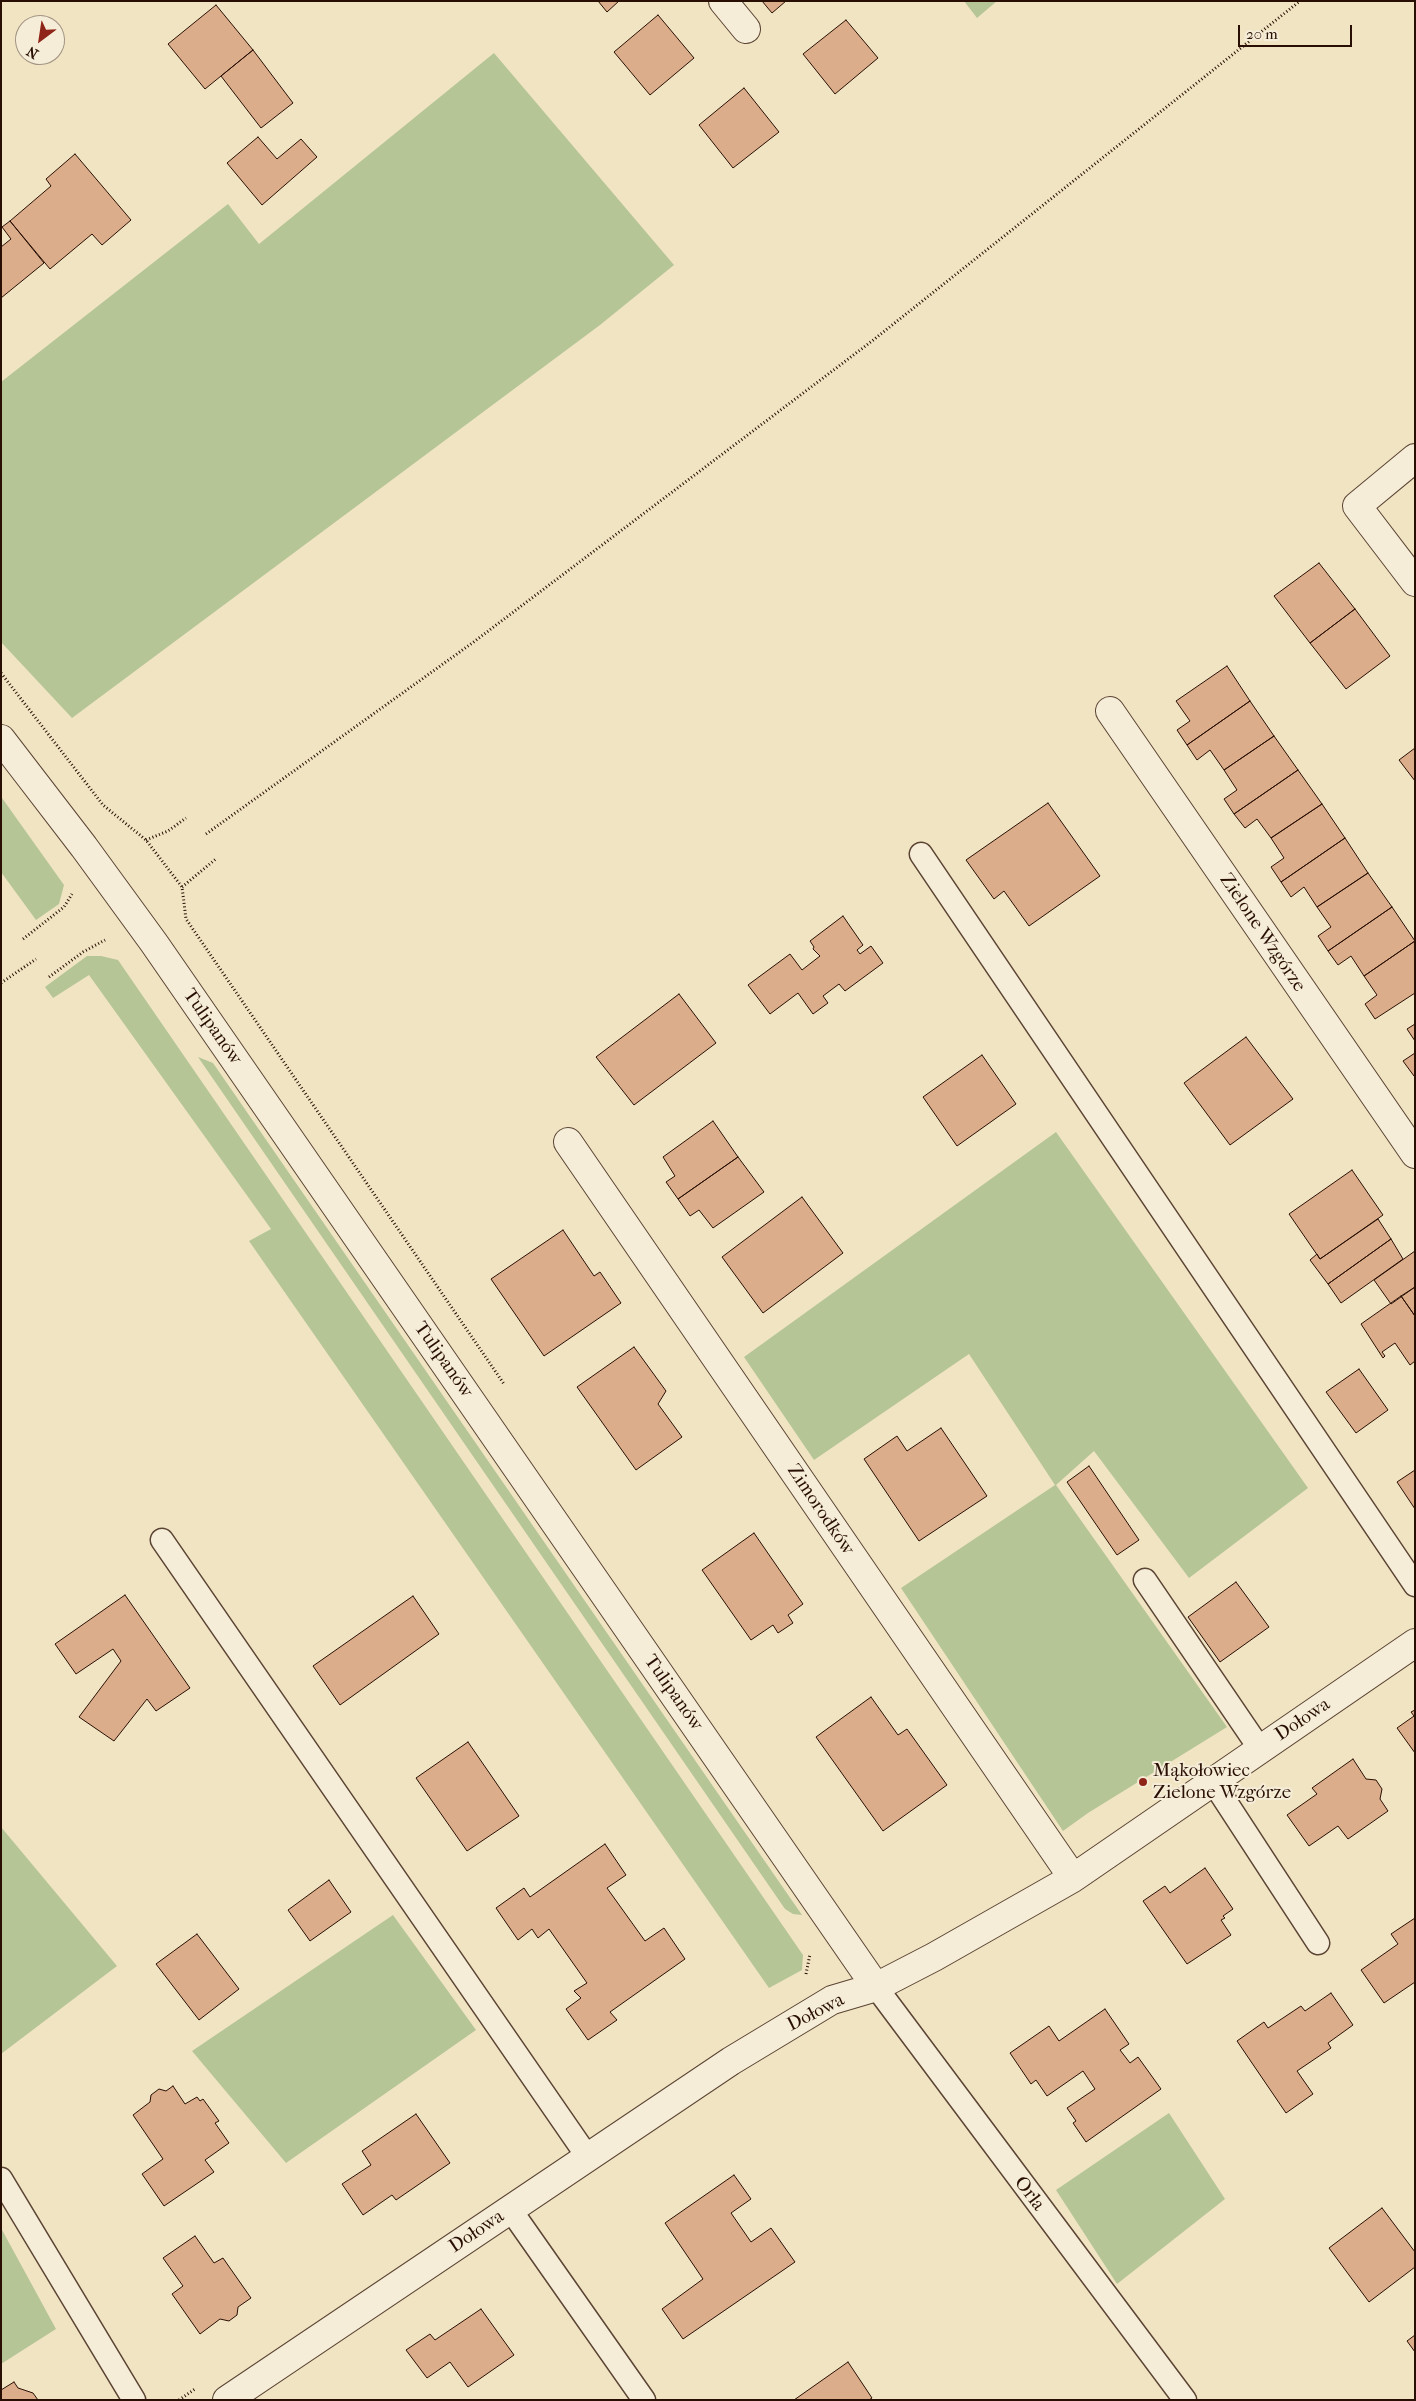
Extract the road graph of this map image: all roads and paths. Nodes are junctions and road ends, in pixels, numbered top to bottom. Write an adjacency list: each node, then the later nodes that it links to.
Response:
1 (723, 1): 3 (street)
2 (1300, 1): 10 (path)
3 (746, 29)
4 (1415, 458): 5 (street)
5 (1415, 582)
6 (1, 673): 11 (path)
7 (1110, 711): 22 (street, Zielone Wzgórze)
8 (1, 738): 32 (street, Tulipanów)
9 (186, 818): 11 (path)
10 (206, 834)
11 (146, 840): 14 (path)
12 (921, 854): 26 (lane)
13 (217, 858): 14 (path)
14 (182, 887): 23 (path)
15 (72, 894): 16 (path)
16 (23, 939)
17 (105, 940): 19 (path)
18 (36, 958): 20 (path)
19 (49, 977)
20 (1, 983)
21 (568, 1142): 30 (street, Zimorodków)
22 (1415, 1154)
23 (507, 1390)
24 (162, 1540): 33 (lane)
25 (1145, 1580): 28 (lane)
26 (1415, 1585)
27 (1415, 1643): 28 (street, Dołowa)
28 (1260, 1749): 29 (street, Dołowa)
29 (1213, 1782): 30 (street, Dołowa); 31 (lane)
30 (1073, 1878): 32 (street, Dołowa)
31 (1318, 1943)
32 (876, 1987): 33 (street, Dołowa); 39 (lane, Orla)
33 (587, 2156): 35 (street, Dołowa)
34 (1, 2179): 36 (lane)
35 (510, 2209): 37 (street, Dołowa); 38 (lane)
36 (134, 2400)
37 (227, 2400)
38 (644, 2400)
39 (1185, 2400)

